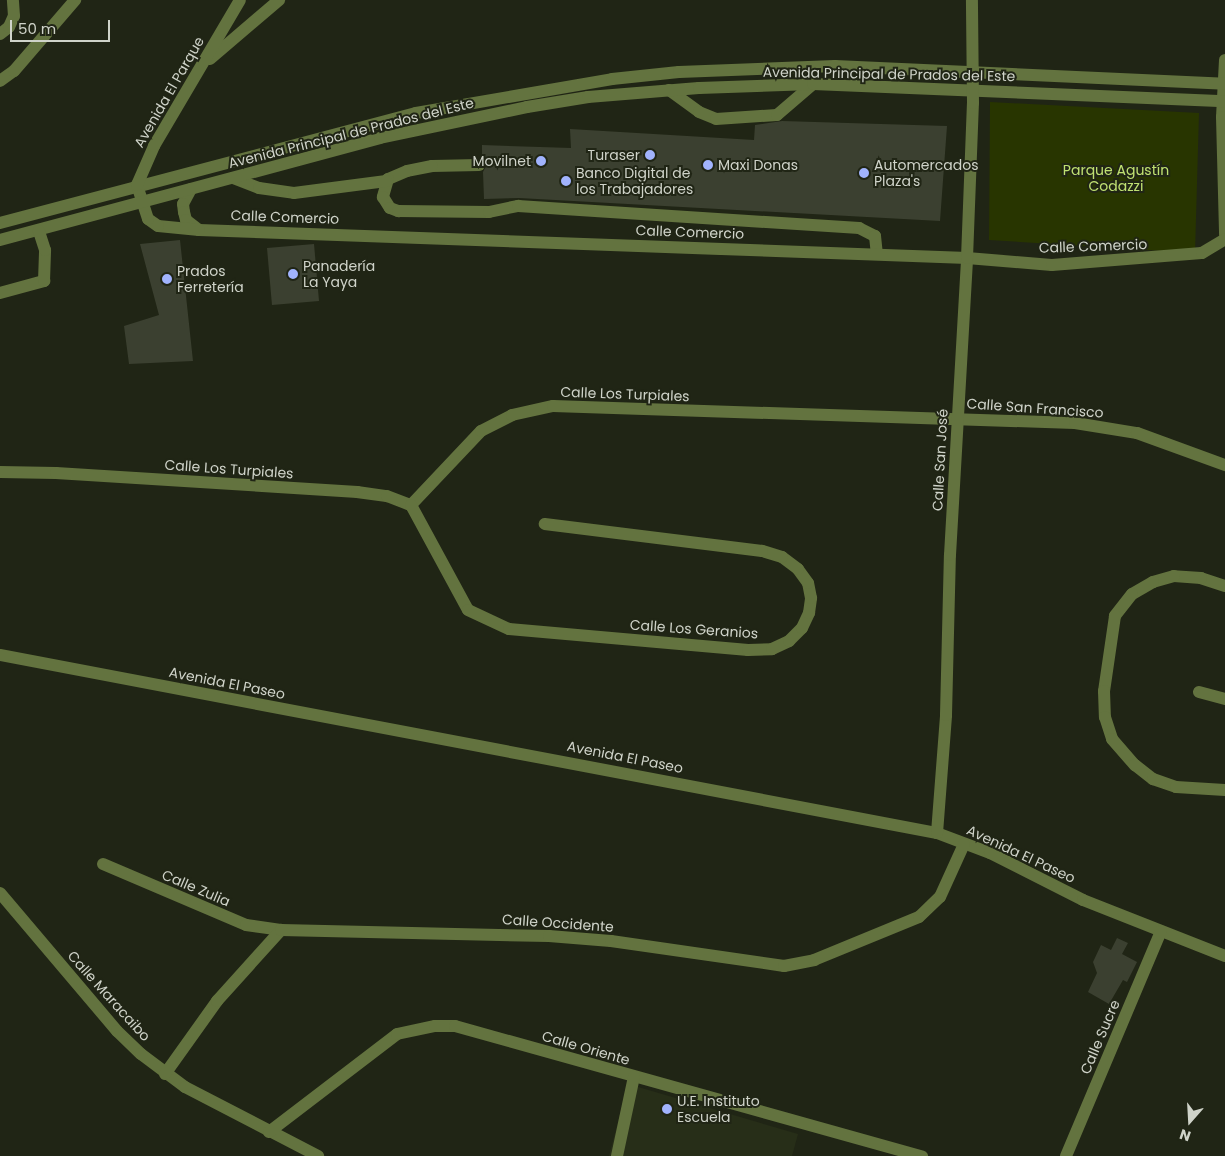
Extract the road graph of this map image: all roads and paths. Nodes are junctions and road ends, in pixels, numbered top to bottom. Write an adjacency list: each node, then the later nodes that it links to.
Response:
1 (13, 0): 6 (street)
2 (75, 0): 10 (street)
3 (240, 0): 8 (street, Avenida El Parque)
4 (278, 0): 8 (street)
5 (972, 0): 9 (street, Calle San José)
6 (0, 34)
7 (1225, 60): 12 (street)
8 (202, 66): 19 (street, Avenida El Parque)
9 (973, 74): 12 (street, Avenida Principal de Prados del Este); 13 (street, Calle San José); 19 (street, Avenida Principal de Prados del Este)
10 (0, 80)
11 (813, 84): 13 (street, Avenida Principal de Prados del Este); 14 (street, Avenida Principal de Prados del Este); 14 (street)
12 (1224, 84): 15 (street)
13 (973, 89): 15 (street, Avenida Principal de Prados del Este); 29 (street, Calle San José)
14 (670, 90): 17 (street, Avenida Principal de Prados del Este)
15 (1224, 101): 25 (street)
16 (479, 165): 18 (street)
17 (233, 178): 18 (street); 20 (street, Avenida Principal de Prados del Este)
18 (386, 181): 28 (street)
19 (137, 186): 21 (street); 22 (street, Avenida Principal de Prados del Este)
20 (191, 190): 21 (street, Avenida Principal de Prados del Este); 24 (street)
21 (141, 202): 23 (street, Avenida Principal de Prados del Este); 24 (street, Calle Comercio)
22 (0, 223)
23 (39, 230): 27 (street, Avenida Principal de Prados del Este); 30 (street)
24 (199, 230): 28 (street, Calle Comercio)
25 (1225, 235)
26 (1225, 239): 29 (street, Calle Comercio)
27 (0, 240)
28 (877, 254): 29 (street, Calle Comercio)
29 (967, 258): 31 (street, Calle San José)
30 (0, 293)
31 (957, 418): 32 (street, Calle San Francisco); 34 (street, Calle Los Turpiales); 41 (street, Calle San José)
32 (1225, 465)
33 (0, 472): 34 (street, Calle Los Turpiales)
34 (411, 505): 35 (street, Calle Los Geranios)
35 (545, 524)
36 (1225, 586): 40 (street)
37 (0, 655): 41 (street, Avenida El Paseo)
38 (1199, 692): 39 (street)
39 (1225, 700)
40 (1225, 790)
41 (936, 833): 42 (street, Avenida El Paseo)
42 (964, 844): 45 (street, Calle Occidente); 46 (street, Avenida El Paseo)
43 (103, 864): 45 (street, Calle Zulia)
44 (0, 893): 48 (street, Calle Maracaibo)
45 (281, 930): 48 (street)
46 (1161, 931): 47 (street, Avenida El Paseo); 54 (street, Calle Sucre)
47 (1225, 956)
48 (165, 1074): 50 (street, Calle Maracaibo)
49 (634, 1077): 50 (street, Calle Oriente); 52 (street); 53 (street, Calle Oriente)
50 (269, 1132): 51 (street, Calle Maracaibo)
51 (318, 1156)
52 (617, 1156)
53 (922, 1156)
54 (1066, 1156)

